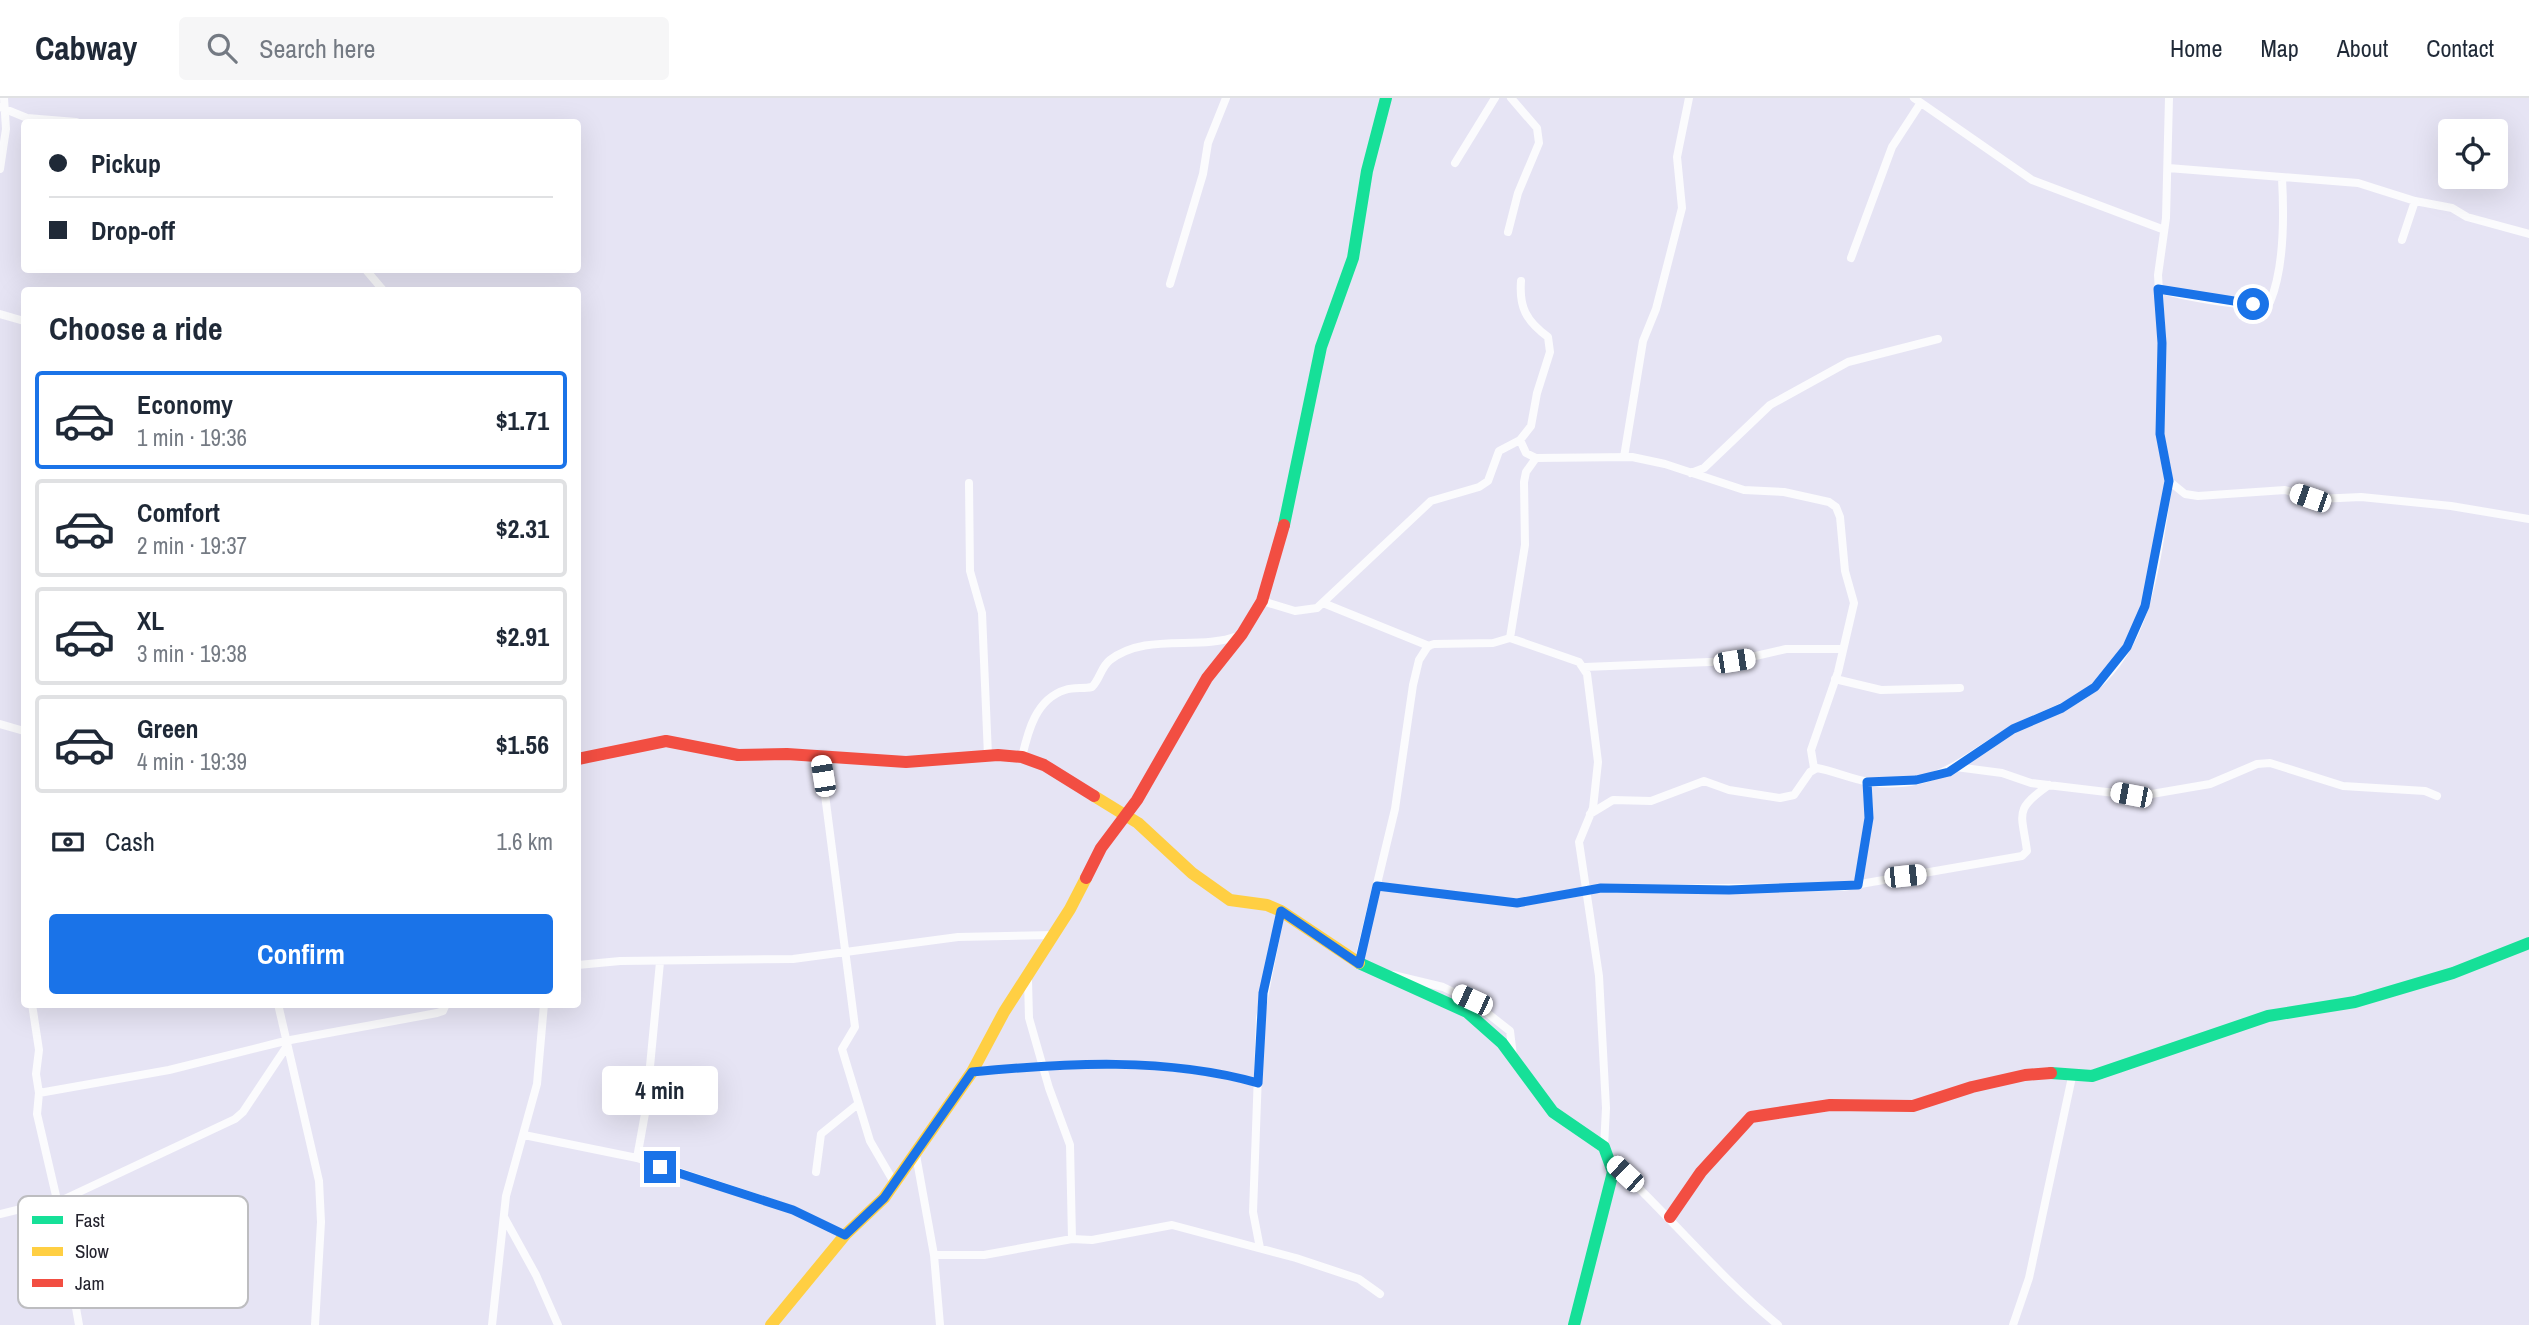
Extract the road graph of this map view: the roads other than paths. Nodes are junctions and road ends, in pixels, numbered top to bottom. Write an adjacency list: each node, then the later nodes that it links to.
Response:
1 (4, 98): 10 (street)
2 (1226, 98): 25 (street)
3 (1386, 98): 38 (street)
4 (1495, 98): 13 (street)
5 (1511, 98): 11 (street)
6 (1522, 98): 11 (street)
7 (1689, 98): 32 (street)
8 (2169, 98): 14 (street)
9 (1917, 101): 18 (street); 22 (street)
10 (2, 108): 12 (street); 15 (street)
11 (1521, 110): 19 (street)
12 (39, 119)
13 (1455, 163)
14 (2168, 168): 16 (street); 18 (street)
15 (0, 169)
16 (2282, 178): 17 (street); 27 (street)
17 (2414, 201): 20 (street); 21 (street)
18 (2162, 229): 27 (street)
19 (1508, 232)
20 (2529, 234)
21 (2403, 240)
22 (1851, 258)
23 (369, 273): 26 (street)
24 (1521, 281): 31 (street)
25 (1170, 284)
26 (380, 287)
27 (2158, 289): 35 (street)
28 (0, 314): 29 (street)
29 (21, 320)
30 (1938, 338): 34 (street)
31 (1520, 440): 33 (street); 39 (street)
32 (1624, 457): 33 (street); 34 (street)
33 (1536, 458): 41 (street)
34 (1691, 473): 43 (street)
35 (2169, 481): 37 (street); 53 (street)
36 (969, 484): 49 (street)
37 (2529, 519)
38 (1262, 601): 39 (street); 40 (street)
39 (1323, 603): 42 (street)
40 (1242, 635): 51 (street); 59 (street)
41 (1510, 638): 42 (street); 44 (street)
42 (1429, 646): 61 (street)
43 (1843, 649): 44 (street); 45 (street)
44 (1585, 667): 58 (street)
45 (1835, 679): 46 (street); 54 (street)
46 (1960, 688)
47 (0, 724): 48 (street)
48 (21, 730)
49 (988, 756): 50 (street); 51 (street)
50 (820, 757): 52 (street); 66 (street)
51 (1022, 757): 59 (street)
52 (581, 758)
53 (1956, 767): 55 (street); 56 (street)
54 (1814, 768): 55 (street); 58 (street)
55 (1867, 782): 60 (street)
56 (2049, 785): 57 (street); 60 (street)
57 (2437, 796)
58 (1590, 814): 62 (street)
59 (1126, 816): 63 (street); 64 (street)
60 (1858, 885): 62 (street)
61 (1377, 886): 62 (street); 68 (street)
62 (1586, 890): 83 (street)
63 (1281, 911): 68 (street); 79 (street)
64 (1055, 935): 66 (street); 70 (street)
65 (2529, 943): 78 (street)
66 (845, 953): 67 (street); 81 (street)
67 (660, 962): 69 (street); 85 (street)
68 (1359, 964): 83 (street)
69 (581, 965)
70 (1028, 979): 76 (street); 77 (street)
71 (33, 1008): 80 (street)
72 (279, 1008): 75 (street)
73 (444, 1008): 75 (street)
74 (544, 1008): 82 (street)
75 (286, 1043): 80 (street); 90 (street); 100 (street)
76 (1042, 1067): 77 (street); 79 (street); 96 (street)
77 (972, 1072): 84 (street)
78 (2072, 1077): 94 (street); 107 (street)
79 (1258, 1083): 97 (street)
80 (39, 1093): 89 (street)
81 (858, 1104): 87 (street); 88 (street)
82 (524, 1135): 85 (street); 93 (street)
83 (1604, 1147): 86 (street)
84 (916, 1155): 88 (street); 98 (street)
85 (637, 1158): 95 (street)
86 (1612, 1162): 94 (street); 105 (street)
87 (816, 1172)
88 (895, 1184): 95 (street)
89 (57, 1196)
90 (69, 1196)
91 (18, 1210): 92 (street)
92 (0, 1214)
93 (504, 1217): 101 (street); 102 (street)
94 (1670, 1217): 106 (street)
95 (845, 1235): 103 (street)
96 (1072, 1239): 97 (street); 98 (street)
97 (1260, 1248): 99 (street)
98 (934, 1255): 104 (street)
99 (1380, 1294)
100 (315, 1325)
101 (492, 1325)
102 (558, 1325)
103 (771, 1325)
104 (940, 1325)
105 (1574, 1325)
106 (1778, 1325)
107 (2013, 1325)

